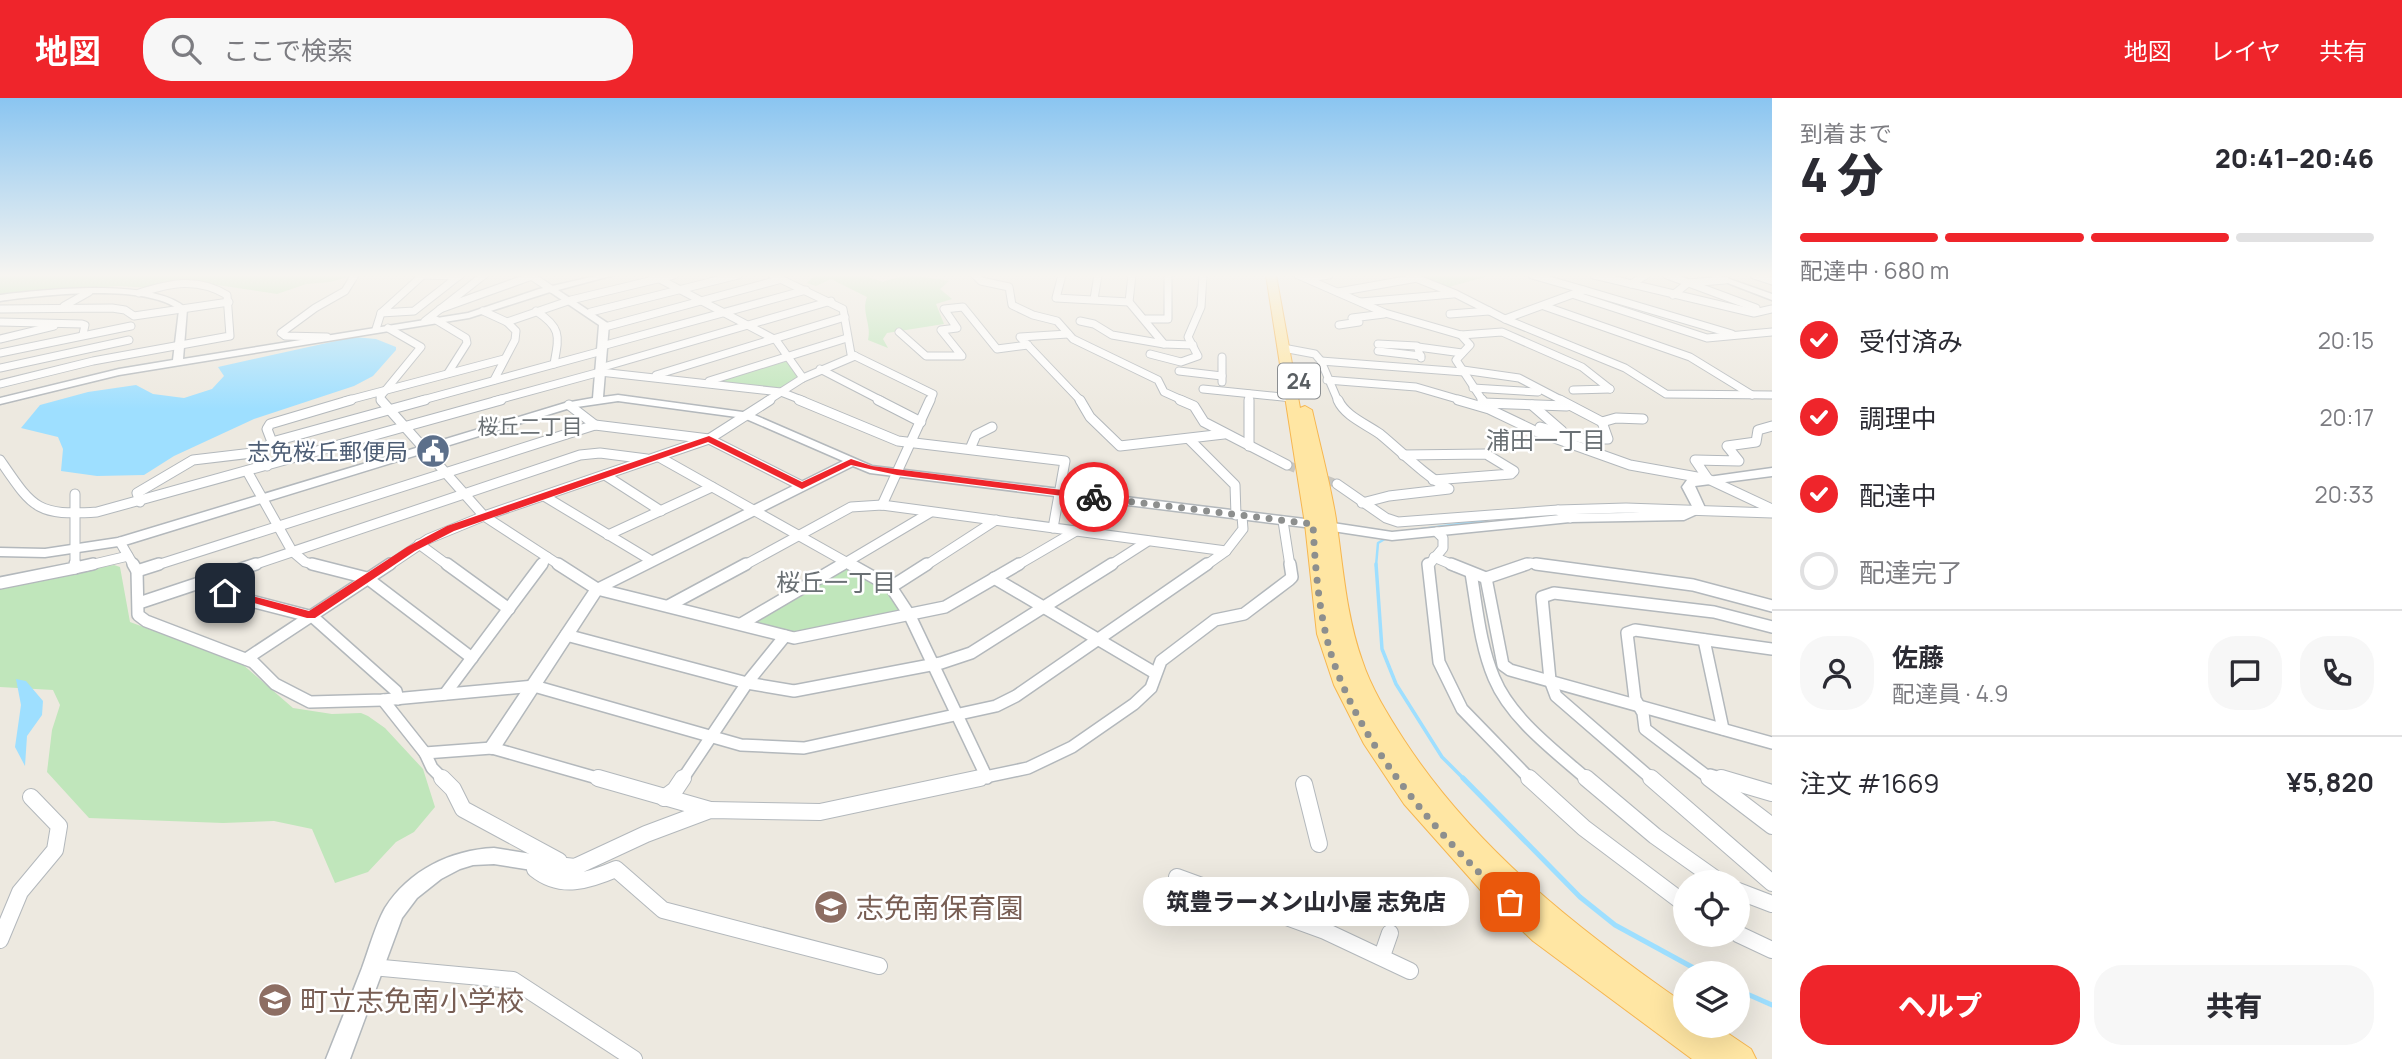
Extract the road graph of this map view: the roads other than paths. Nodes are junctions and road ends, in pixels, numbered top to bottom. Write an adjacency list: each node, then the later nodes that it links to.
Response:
1 (133, 320): 38 (street)
2 (182, 320): 56 (street)
3 (230, 320): 56 (street)
4 (297, 320): 48 (street)
5 (379, 320): 41 (street)
6 (436, 320): 31 (street); 78 (street)
7 (502, 320): 34 (street)
8 (513, 320): 34 (street)
9 (549, 320): 70 (street)
10 (602, 320): 39 (street)
11 (632, 320): 39 (street)
12 (701, 320): 58 (street)
13 (738, 320): 36 (street)
14 (766, 320): 36 (street)
15 (836, 320): 51 (street)
16 (845, 320): 49 (street)
17 (951, 320): 42 (street)
18 (973, 320): 54 (street)
19 (1053, 320): 45 (street)
20 (1147, 320): 53 (street)
21 (1198, 320): 55 (street)
22 (1281, 320): 59 (main road, 24)
23 (1284, 320): 59 (main road, 24)
24 (1355, 320): 37 (street)
25 (1410, 320): 46 (street)
26 (1507, 320): 96 (street)
27 (1585, 320): 96 (street)
28 (1651, 320): 47 (street)
29 (1686, 320): 47 (street)
30 (33, 321): 33 (street); 35 (street)
31 (425, 321): 40 (street)
32 (1080, 321): 53 (street)
33 (0, 322)
34 (507, 322): 67 (street)
35 (71, 323): 44 (street); 50 (street)
36 (748, 325): 51 (street); 74 (street)
37 (1339, 325)
38 (131, 326): 44 (street); 52 (street)
39 (605, 327): 58 (street)
40 (388, 328): 41 (street); 89 (street)
41 (376, 330): 48 (street)
42 (900, 332)
43 (1772, 332): 47 (street)
44 (83, 334): 60 (street)
45 (1068, 334): 54 (street); 116 (street)
46 (1461, 335): 61 (street); 91 (street)
47 (1738, 335)
48 (327, 337): 69 (street)
49 (847, 338): 64 (street); 65 (street)
50 (0, 339)
51 (774, 339): 64 (street); 80 (street)
52 (129, 340): 62 (street); 71 (street)
53 (1164, 344): 55 (street)
54 (1028, 345): 118 (street)
55 (1193, 345): 63 (street)
56 (179, 346): 62 (street); 69 (street)
57 (1418, 347): 57 (street); 61 (street)
58 (602, 349): 70 (street); 74 (street)
59 (1288, 349): 68 (street); 98 (main road, 24); 161 (main road, 24)
60 (0, 353)
61 (1462, 353): 76 (street)
62 (127, 354): 77 (street)
63 (1150, 354)
64 (788, 356): 81 (street); 84 (street)
65 (855, 356): 73 (street); 109 (street)
66 (1222, 357): 79 (street)
67 (504, 359): 78 (street); 82 (street)
68 (1321, 361): 72 (street); 83 (street)
69 (178, 362): 86 (street)
70 (554, 364): 82 (street)
71 (0, 367)
72 (1405, 368): 76 (street); 87 (street)
73 (820, 369): 81 (street); 109 (street)
74 (600, 370): 80 (street); 99 (street); 113 (street)
75 (1179, 371): 79 (street)
76 (1464, 371): 88 (street); 94 (street)
77 (45, 372): 85 (street); 86 (street)
78 (448, 373): 89 (street)
79 (1222, 376): 92 (street)
80 (650, 377): 84 (street)
81 (803, 378): 93 (street)
82 (494, 380): 105 (street)
83 (1327, 380): 87 (street); 125 (street)
84 (705, 382): 93 (street)
85 (0, 384)
86 (56, 387): 100 (street)
87 (1416, 387): 103 (street)
88 (1473, 388): 94 (street); 103 (street)
89 (386, 389): 105 (street); 119 (street)
90 (1203, 389): 92 (street)
91 (1573, 390)
92 (1222, 391): 95 (street)
93 (781, 392): 106 (street); 120 (street)
94 (1544, 392): 104 (street)
95 (1249, 394): 98 (street); 121 (street)
96 (1752, 395): 97 (street)
97 (1772, 395)
98 (1292, 398): 161 (main road, 24)
99 (597, 399): 101 (street); 106 (street)
100 (0, 401)
101 (569, 405): 111 (street); 122 (street)
102 (1532, 405): 103 (street); 104 (street); 115 (street)
103 (1486, 406): 108 (street)
104 (1572, 406): 110 (street)
105 (388, 409): 113 (street); 119 (street)
106 (746, 415): 117 (street); 128 (street)
107 (1643, 419): 110 (street)
108 (1511, 421): 115 (street); 136 (street)
109 (921, 422): 120 (street)
110 (1602, 422): 115 (street)
111 (596, 425): 117 (street); 132 (street)
112 (1772, 426): 136 (street)
113 (404, 427): 122 (street); 130 (street)
114 (992, 427): 123 (street)
115 (1564, 432)
116 (1224, 434): 118 (street); 121 (street)
117 (709, 439): 126 (street); 139 (street)
118 (1189, 439): 157 (street)
119 (272, 442): 124 (street)
120 (911, 443): 123 (street); 133 (street)
121 (1249, 446): 129 (street)
122 (424, 449): 132 (street); 145 (street)
123 (970, 449): 141 (street)
124 (261, 452): 130 (street); 146 (street)
125 (1403, 455): 137 (street); 137 (street)
126 (654, 458): 135 (street); 140 (street); 143 (street)
127 (0, 460): 154 (street)
128 (851, 462): 133 (street); 139 (street)
129 (1287, 465)
130 (267, 466): 131 (street)
131 (247, 471): 145 (street); 146 (street)
132 (445, 472): 143 (street); 160 (street)
133 (897, 472): 141 (street); 148 (street)
134 (1772, 472): 136 (street)
135 (605, 475): 144 (street); 151 (street)
136 (1708, 479): 150 (street); 152 (street)
137 (1433, 480): 147 (street)
138 (1337, 484): 147 (street)
139 (802, 486): 149 (street)
140 (712, 487): 149 (street); 151 (street)
141 (1061, 492): 157 (street); 162 (street)
142 (75, 494): 154 (street)
143 (464, 494): 156 (street); 171 (street)
144 (544, 496): 156 (street); 165 (street)
145 (262, 498): 160 (street); 168 (street)
146 (140, 502): 154 (street)
147 (1362, 503): 155 (street)
148 (882, 505): 153 (street); 166 (street)
149 (754, 510): 166 (street); 177 (street)
150 (1700, 510): 152 (street); 155 (street); 155 (street)
151 (661, 511): 165 (street)
152 (1772, 511)
153 (930, 512): 158 (street); 178 (street)
154 (75, 514): 170 (street)
155 (1564, 514): 164 (street)
156 (484, 516): 169 (street); 176 (street)
157 (1239, 516): 159 (street); 172 (street)
158 (996, 520): 162 (street); 187 (street)
159 (1283, 521): 161 (street); 206 (street)
160 (278, 525): 171 (street); 180 (street)
161 (1321, 526): 164 (street); 245 (main road, 24); 249 (main road, 24)
162 (1054, 528): 163 (street)
163 (1076, 531): 167 (street); 184 (street)
164 (1431, 533): 175 (street)
165 (608, 535): 177 (street)
166 (798, 535): 178 (street); 190 (street)
167 (1148, 541): 172 (street); 192 (street)
168 (120, 542): 170 (street); 174 (street)
169 (419, 544): 183 (street); 193 (street)
170 (76, 550): 173 (street); 179 (street)
171 (292, 551): 182 (street); 183 (street)
172 (1226, 551): 200 (street)
173 (0, 552)
174 (128, 556): 179 (street); 180 (street)
175 (1434, 557): 181 (street); 234 (street)
176 (547, 558): 188 (street); 193 (street)
177 (652, 561): 188 (street)
178 (846, 562): 187 (street); 196 (street)
179 (75, 568): 186 (street)
180 (137, 571): 189 (street)
181 (1471, 573): 185 (street); 231 (street)
182 (211, 578): 189 (street); 194 (street)
183 (367, 578): 194 (street); 203 (street)
184 (994, 578): 192 (street); 195 (street)
185 (1486, 578): 191 (street); 207 (street)
186 (0, 583)
187 (891, 587): 195 (street)
188 (597, 589): 190 (street); 198 (street)
189 (139, 603): 204 (street)
190 (668, 606): 196 (street)
191 (1772, 606)
192 (1043, 608): 200 (street); 205 (street)
193 (509, 609): 203 (street)
194 (311, 616): 204 (street); 211 (street)
195 (910, 617): 199 (street); 205 (street)
196 (741, 624): 199 (street)
197 (1772, 626): 207 (street)
198 (566, 635): 208 (street); 209 (street)
199 (785, 636): 208 (street)
200 (1096, 639): 206 (street); 214 (street)
201 (1704, 640): 202 (street); 213 (street); 215 (street)
202 (1772, 649)
203 (472, 658): 210 (street)
204 (246, 659): 212 (street)
205 (933, 665): 208 (street); 214 (street)
206 (1155, 673): 221 (street)
207 (1550, 680): 213 (street); 233 (street)
208 (747, 683): 216 (street)
209 (534, 686): 210 (street); 216 (street); 218 (street)
210 (444, 695): 211 (street)
211 (398, 699): 212 (street)
212 (383, 700): 219 (street)
213 (1641, 706): 215 (street); 220 (street)
214 (959, 716): 216 (street); 221 (street)
215 (1723, 729): 217 (street)
216 (710, 738): 225 (street)
217 (1772, 743)
218 (492, 748): 219 (street); 225 (street)
219 (425, 753): 230 (street)
220 (1703, 774): 223 (street); 227 (street)
221 (987, 778): 226 (street)
222 (1304, 784): 228 (street)
223 (1772, 793)
224 (31, 797): 238 (street)
225 (664, 798): 226 (street)
226 (710, 810): 230 (street)
227 (1772, 826)
228 (1318, 844)
229 (538, 863): 230 (street); 242 (street); 243 (street)
230 (565, 864)
231 (1702, 870)
232 (1177, 877): 241 (street)
233 (1772, 883)
234 (1673, 895)
235 (1750, 896): 236 (street)
236 (1772, 904)
237 (1390, 933): 241 (street)
238 (0, 940)
239 (1750, 940): 240 (street)
240 (1772, 950)
241 (1382, 956): 244 (street)
242 (879, 965)
243 (372, 967): 247 (street); 248 (street)
244 (1410, 971)
245 (1673, 1011)
246 (1710, 1038): 250 (main road)
247 (338, 1059)
248 (634, 1059)
249 (1716, 1059)
250 (1741, 1059)

